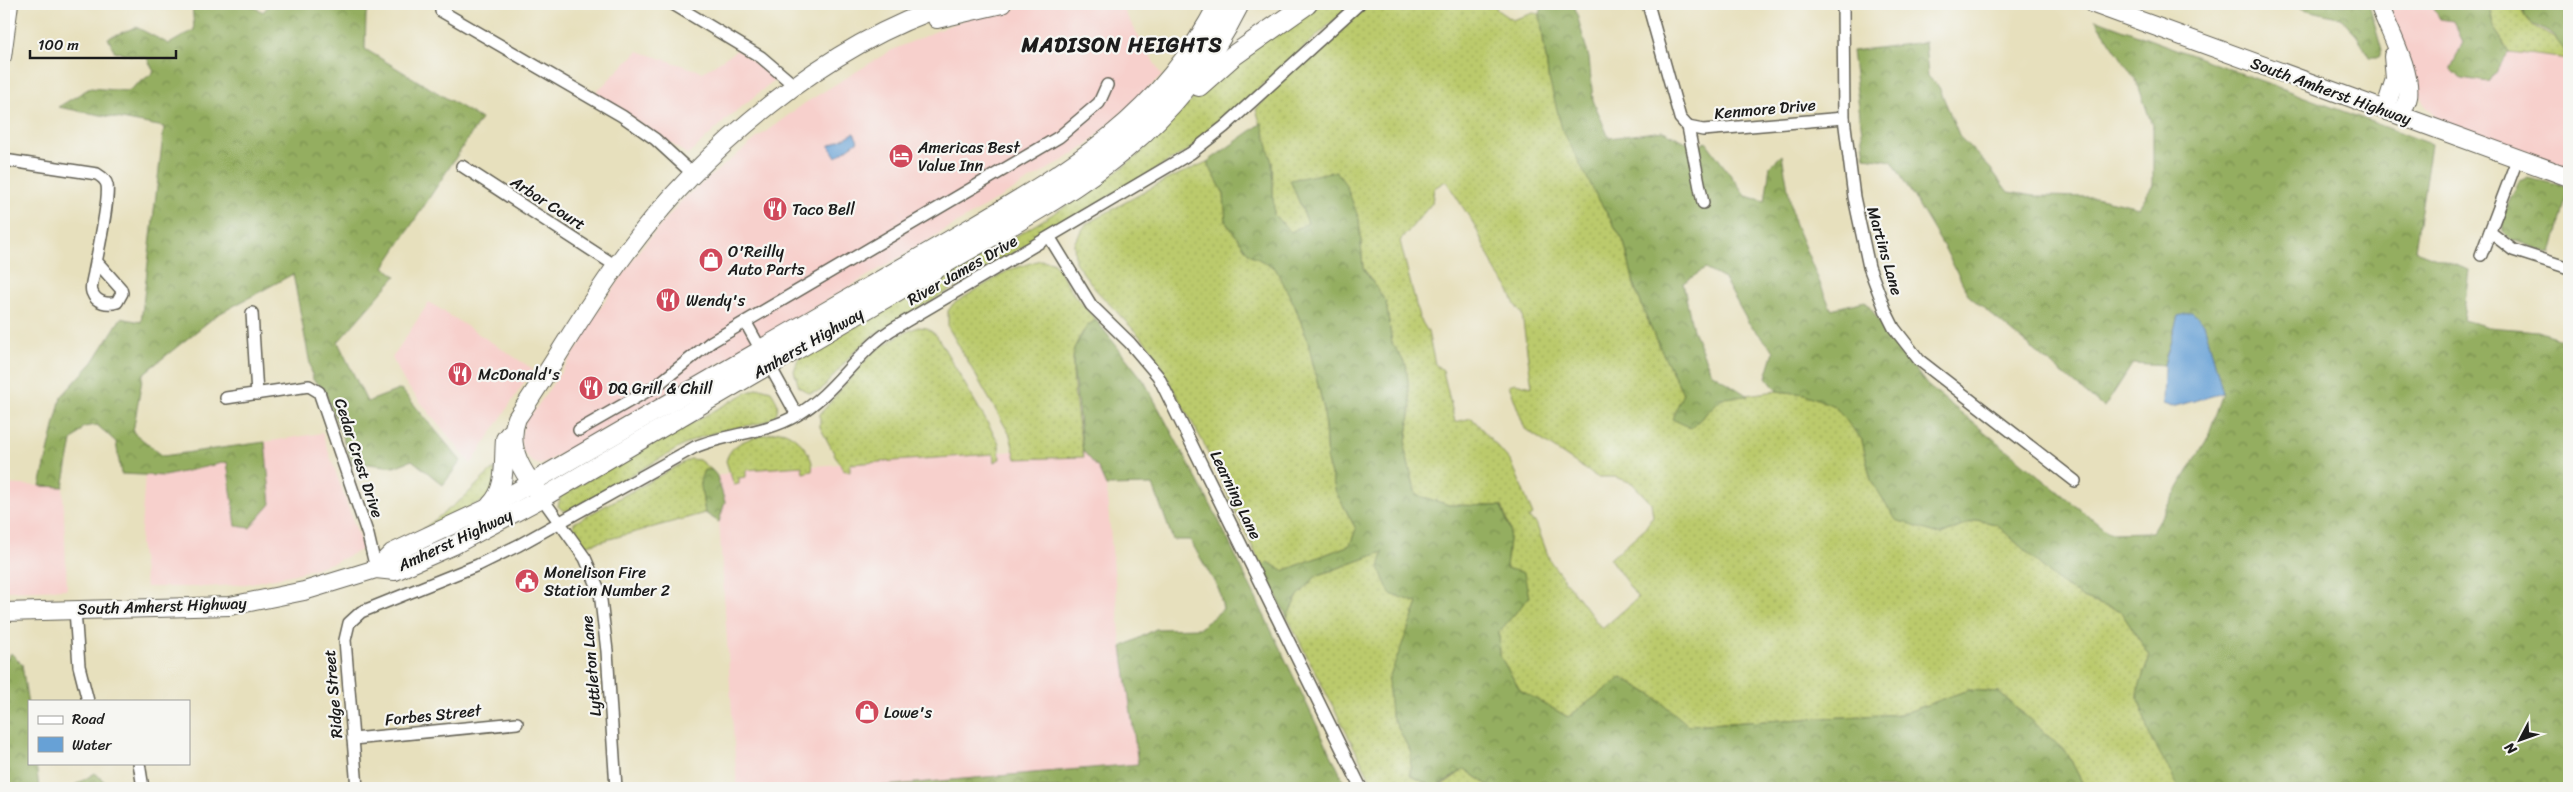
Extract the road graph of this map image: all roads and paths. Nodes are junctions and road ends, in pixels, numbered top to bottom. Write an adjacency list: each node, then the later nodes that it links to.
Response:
1 (11, 4): 15 (street)
2 (672, 4): 17 (street)
3 (951, 4): 14 (main road)
4 (1002, 4): 14 (main road)
5 (1219, 4): 36 (highway, Amherst Highway)
6 (1239, 4): 20 (highway, Amherst Highway)
7 (1307, 4): 20 (highway)
8 (1359, 4): 29 (street, River James Drive)
9 (1648, 4): 21 (street)
10 (1843, 4): 19 (street, Martins Lane)
11 (2094, 4): 18 (main road, South Amherst Highway)
12 (2379, 4): 18 (main road)
13 (441, 11): 25 (street)
14 (888, 31): 17 (main road)
15 (4, 56)
16 (1107, 85): 35 (street)
17 (795, 86): 25 (main road)
18 (2393, 112): 23 (main road, South Amherst Highway)
19 (1844, 118): 21 (street, Kenmore Drive); 42 (street, Martins Lane)
20 (1156, 123): 36 (highway, Amherst Highway)
21 (1688, 127): 27 (street)
22 (4, 160): 31 (street)
23 (2517, 160): 26 (main road, South Amherst Highway); 28 (street)
24 (462, 166): 32 (street, Arbor Court)
25 (693, 174): 32 (main road)
26 (2569, 177)
27 (1703, 203)
28 (2490, 232): 30 (street); 33 (street)
29 (1050, 238): 39 (street, River James Drive); 57 (street, Learning Lane)
30 (2481, 255)
31 (96, 261)
32 (616, 266): 40 (main road)
33 (2569, 268)
34 (252, 313): 37 (street)
35 (746, 322): 36 (street); 41 (street)
36 (765, 357): 39 (street); 43 (main road, Amherst Highway); 44 (main road, Amherst Highway)
37 (257, 394): 38 (street, Cedar Crest Drive); 47 (street, Cedar Crest Drive)
38 (226, 398)
39 (797, 415): 46 (street, River James Drive)
40 (513, 427): 43 (main road); 45 (main road)
41 (579, 430)
42 (2075, 481)
43 (531, 483): 44 (main road); 45 (main road, Amherst Highway)
44 (542, 498): 46 (street, Lyttleton Lane); 47 (main road, Amherst Highway)
45 (488, 508): 47 (main road, Amherst Highway)
46 (560, 523): 52 (street, Ridge Street); 56 (street, Lyttleton Lane)
47 (376, 569): 48 (main road, South Amherst Highway)
48 (76, 610): 49 (main road, South Amherst Highway); 50 (street)
49 (4, 612)
50 (88, 700)
51 (517, 723): 52 (street, Forbes Street)
52 (353, 739): 55 (street, Ridge Street)
53 (138, 764): 54 (street)
54 (143, 788)
55 (357, 788)
56 (616, 788)
57 (1361, 788)

